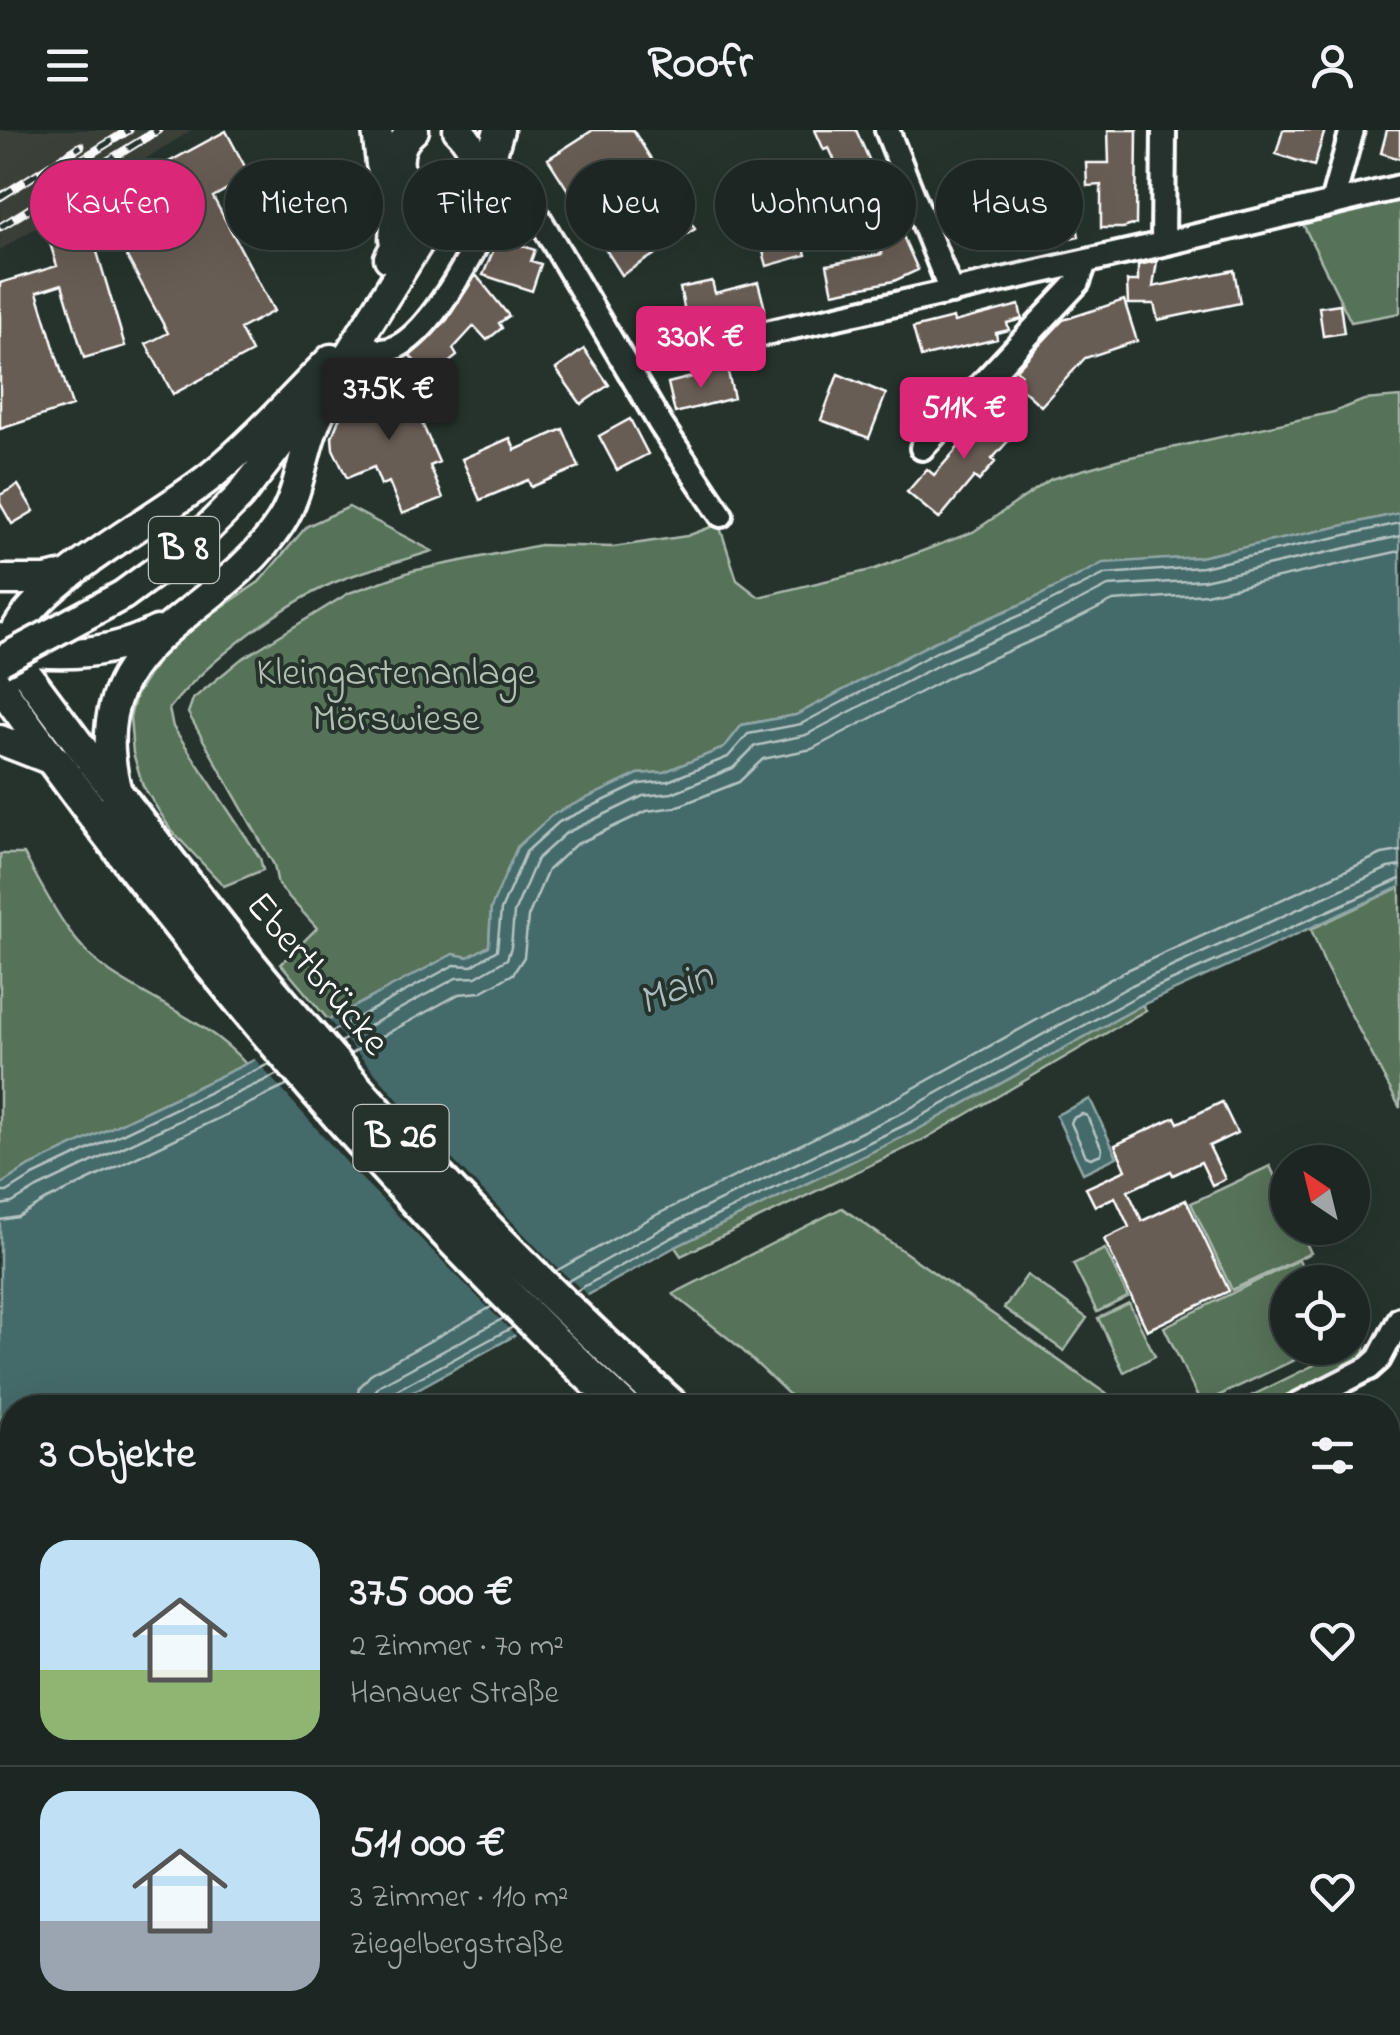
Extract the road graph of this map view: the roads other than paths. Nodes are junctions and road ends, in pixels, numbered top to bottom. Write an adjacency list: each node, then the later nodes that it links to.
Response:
1 (377, 130): 14 (main road)
2 (499, 130): 7 (main road)
3 (887, 130): 16 (street)
4 (1164, 130): 12 (street)
5 (1352, 130): 10 (street)
6 (403, 136): 8 (main road)
7 (491, 160)
8 (403, 178)
9 (1400, 187): 10 (street)
10 (1332, 203): 12 (street)
11 (403, 232): 14 (main road)
12 (1162, 244): 15 (street)
13 (415, 250): 18 (main road)
14 (390, 256): 19 (main road)
15 (1085, 262): 16 (street); 21 (street)
16 (951, 292): 17 (street)
17 (652, 325)
18 (360, 341): 20 (main road, B 8); 22 (street); 25 (main road)
19 (331, 359): 20 (main road, B 8); 23 (main road)
20 (283, 440): 26 (main road, B 8, bridge)
21 (922, 448)
22 (722, 515)
23 (69, 576): 24 (main road); 26 (main road)
24 (0, 580)
25 (172, 624): 26 (main road); 29 (main road)
26 (4, 664): 28 (main road); 29 (main road)
27 (0, 740): 28 (main road)
28 (55, 762): 31 (highway, Ebertbrücke / B 26)
29 (118, 796): 32 (highway, Ebertbrücke / B 26)
30 (1400, 1319): 33 (street)
31 (610, 1395)
32 (660, 1395)
33 (1317, 1395)

